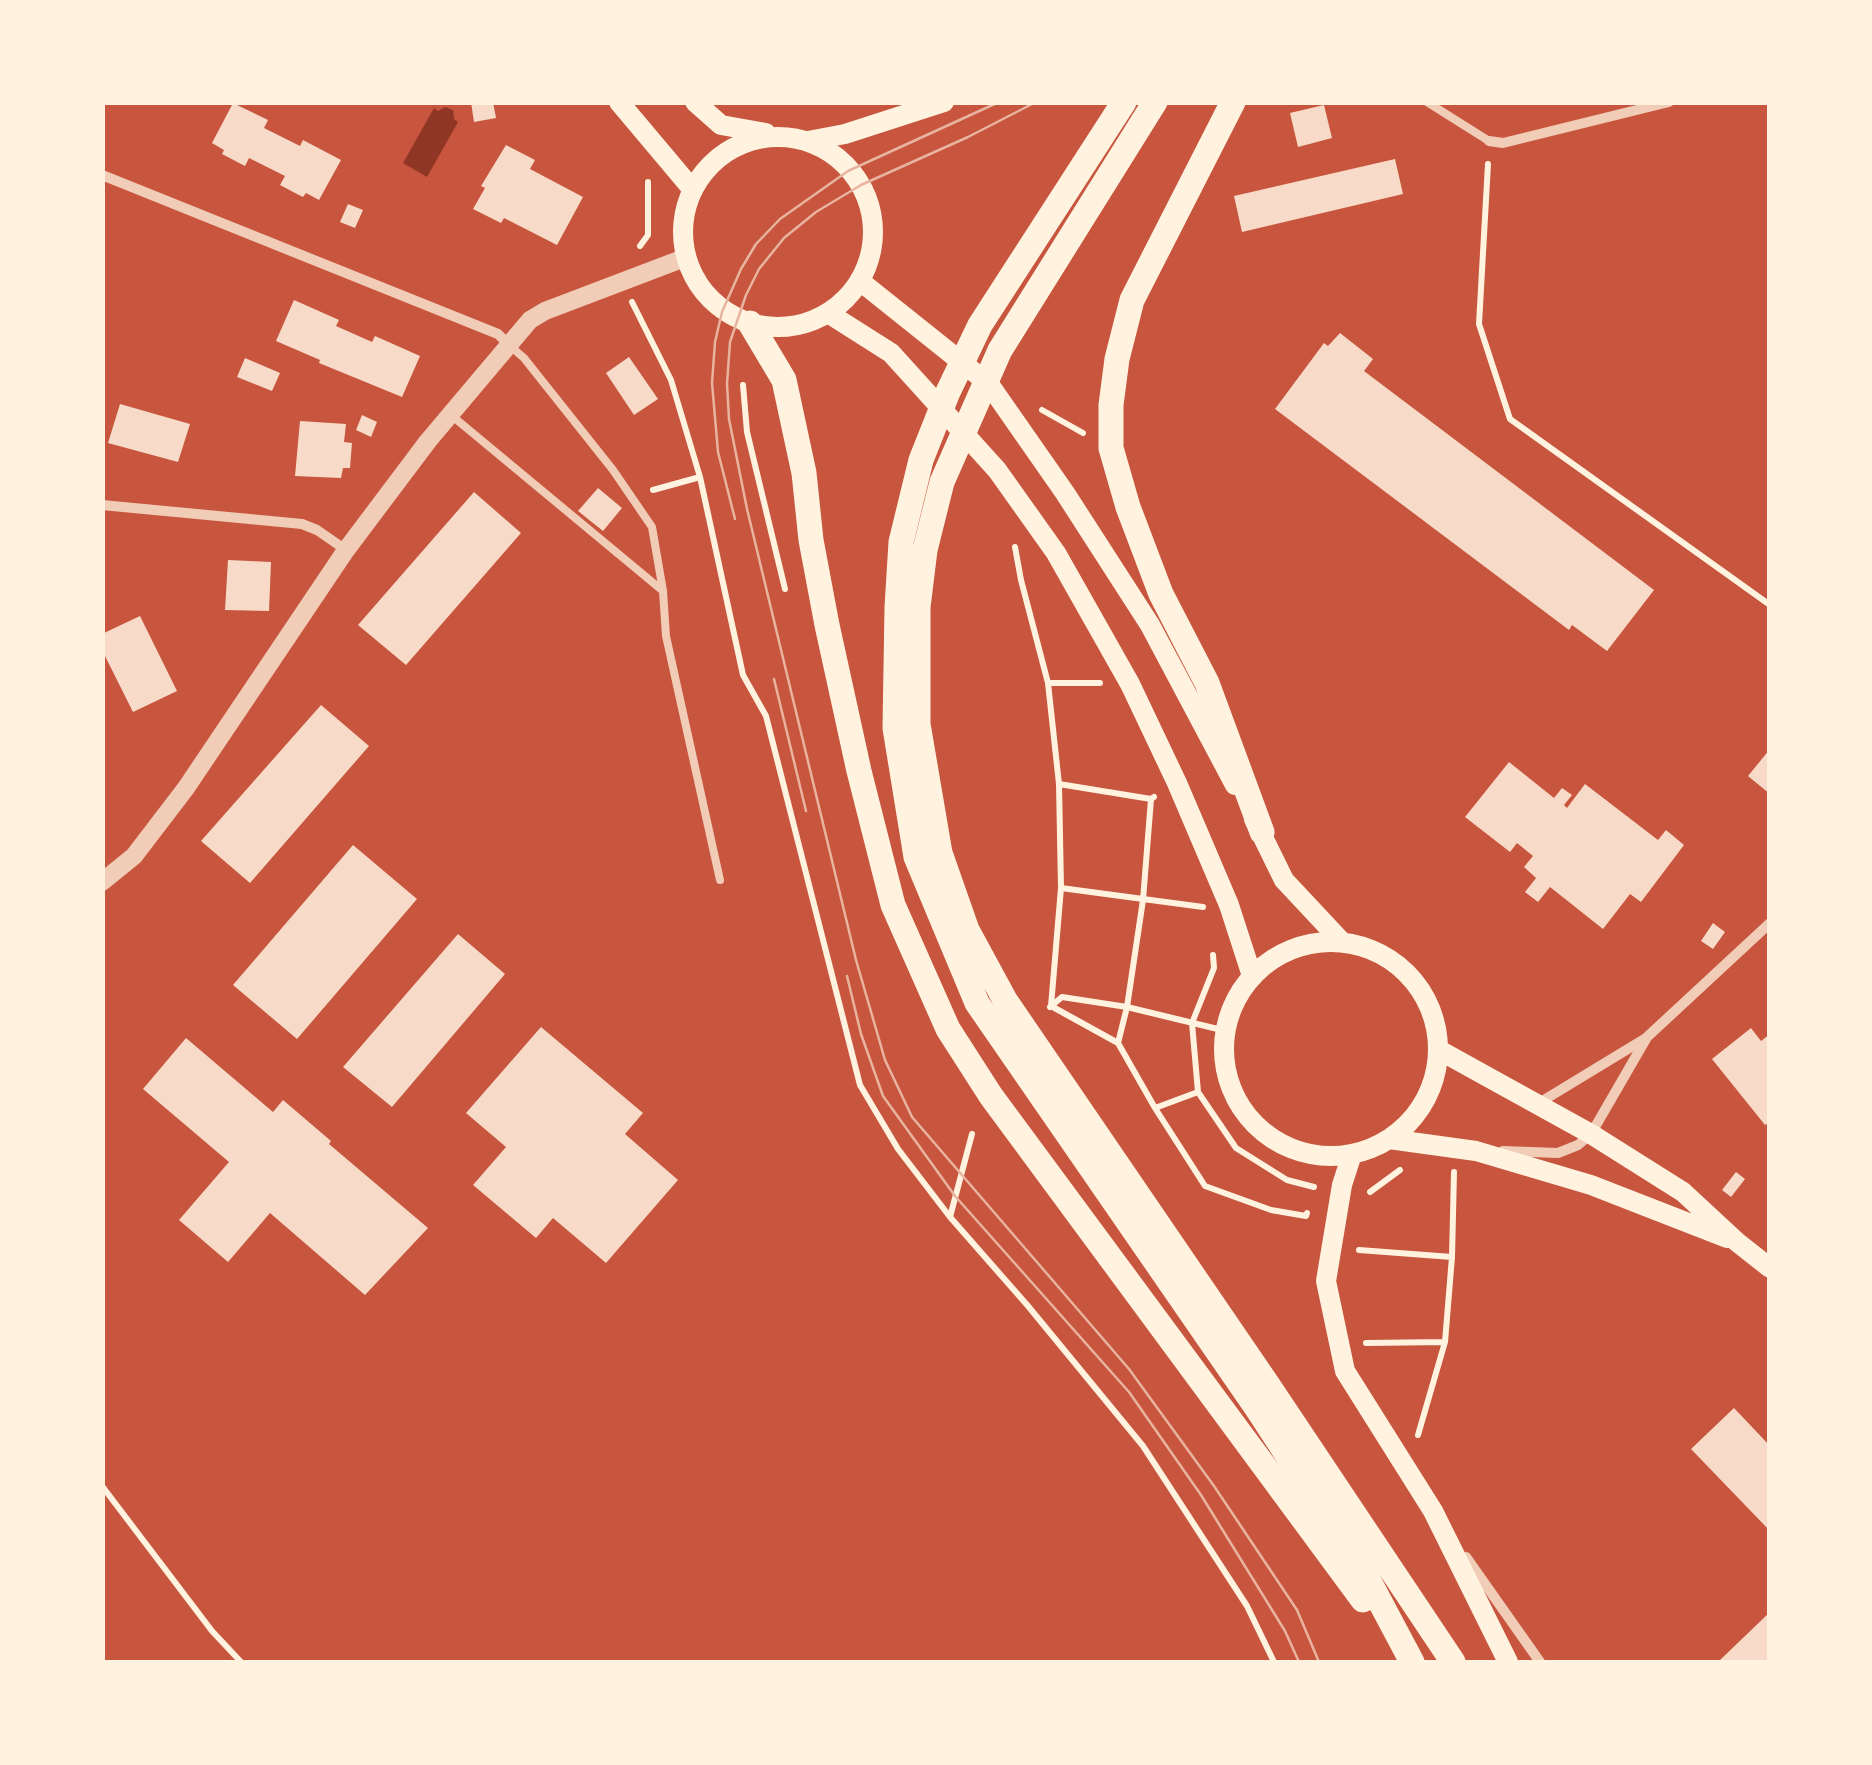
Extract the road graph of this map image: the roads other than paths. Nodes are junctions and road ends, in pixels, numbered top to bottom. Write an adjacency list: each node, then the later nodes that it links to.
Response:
1 (619, 102): 13 (main road)
2 (695, 102): 9 (main road)
3 (944, 102): 10 (main road)
4 (1124, 102): 39 (main road)
5 (1156, 102): 40 (main road)
6 (1234, 102): 23 (main road)
7 (1427, 102): 11 (lane)
8 (1669, 102): 11 (street)
9 (783, 136): 10 (main road); 13 (main road)
10 (808, 140): 15 (main road)
11 (1489, 141)
12 (102, 174): 18 (street)
13 (693, 190): 14 (main road)
14 (687, 257): 17 (main road); 18 (street)
15 (860, 280): 16 (main road); 23 (main road)
16 (828, 313): 17 (main road); 28 (main road)
17 (750, 323): 39 (main road)
18 (509, 345): 19 (street); 22 (lane)
19 (450, 415): 21 (street); 22 (lane)
20 (102, 505): 21 (street)
21 (346, 550): 25 (street)
22 (662, 590): 24 (lane)
23 (1262, 832): 27 (main road)
24 (720, 880)
25 (102, 882)
26 (1770, 924): 29 (street)
27 (1342, 942): 28 (main road); 30 (main road)
28 (1252, 976): 35 (main road)
29 (1646, 1038): 31 (street); 32 (street)
30 (1439, 1050): 31 (main road); 33 (main road)
31 (1536, 1105): 32 (main road)
32 (1591, 1134): 34 (street); 36 (main road)
33 (1390, 1139): 34 (main road); 35 (main road)
34 (1476, 1150): 36 (main road)
35 (1352, 1154): 38 (main road)
36 (1738, 1242): 37 (main road)
37 (1770, 1268)
38 (1433, 1511): 41 (main road); 42 (street)
39 (1411, 1662)
40 (1453, 1662)
41 (1508, 1662)
42 (1540, 1662)

